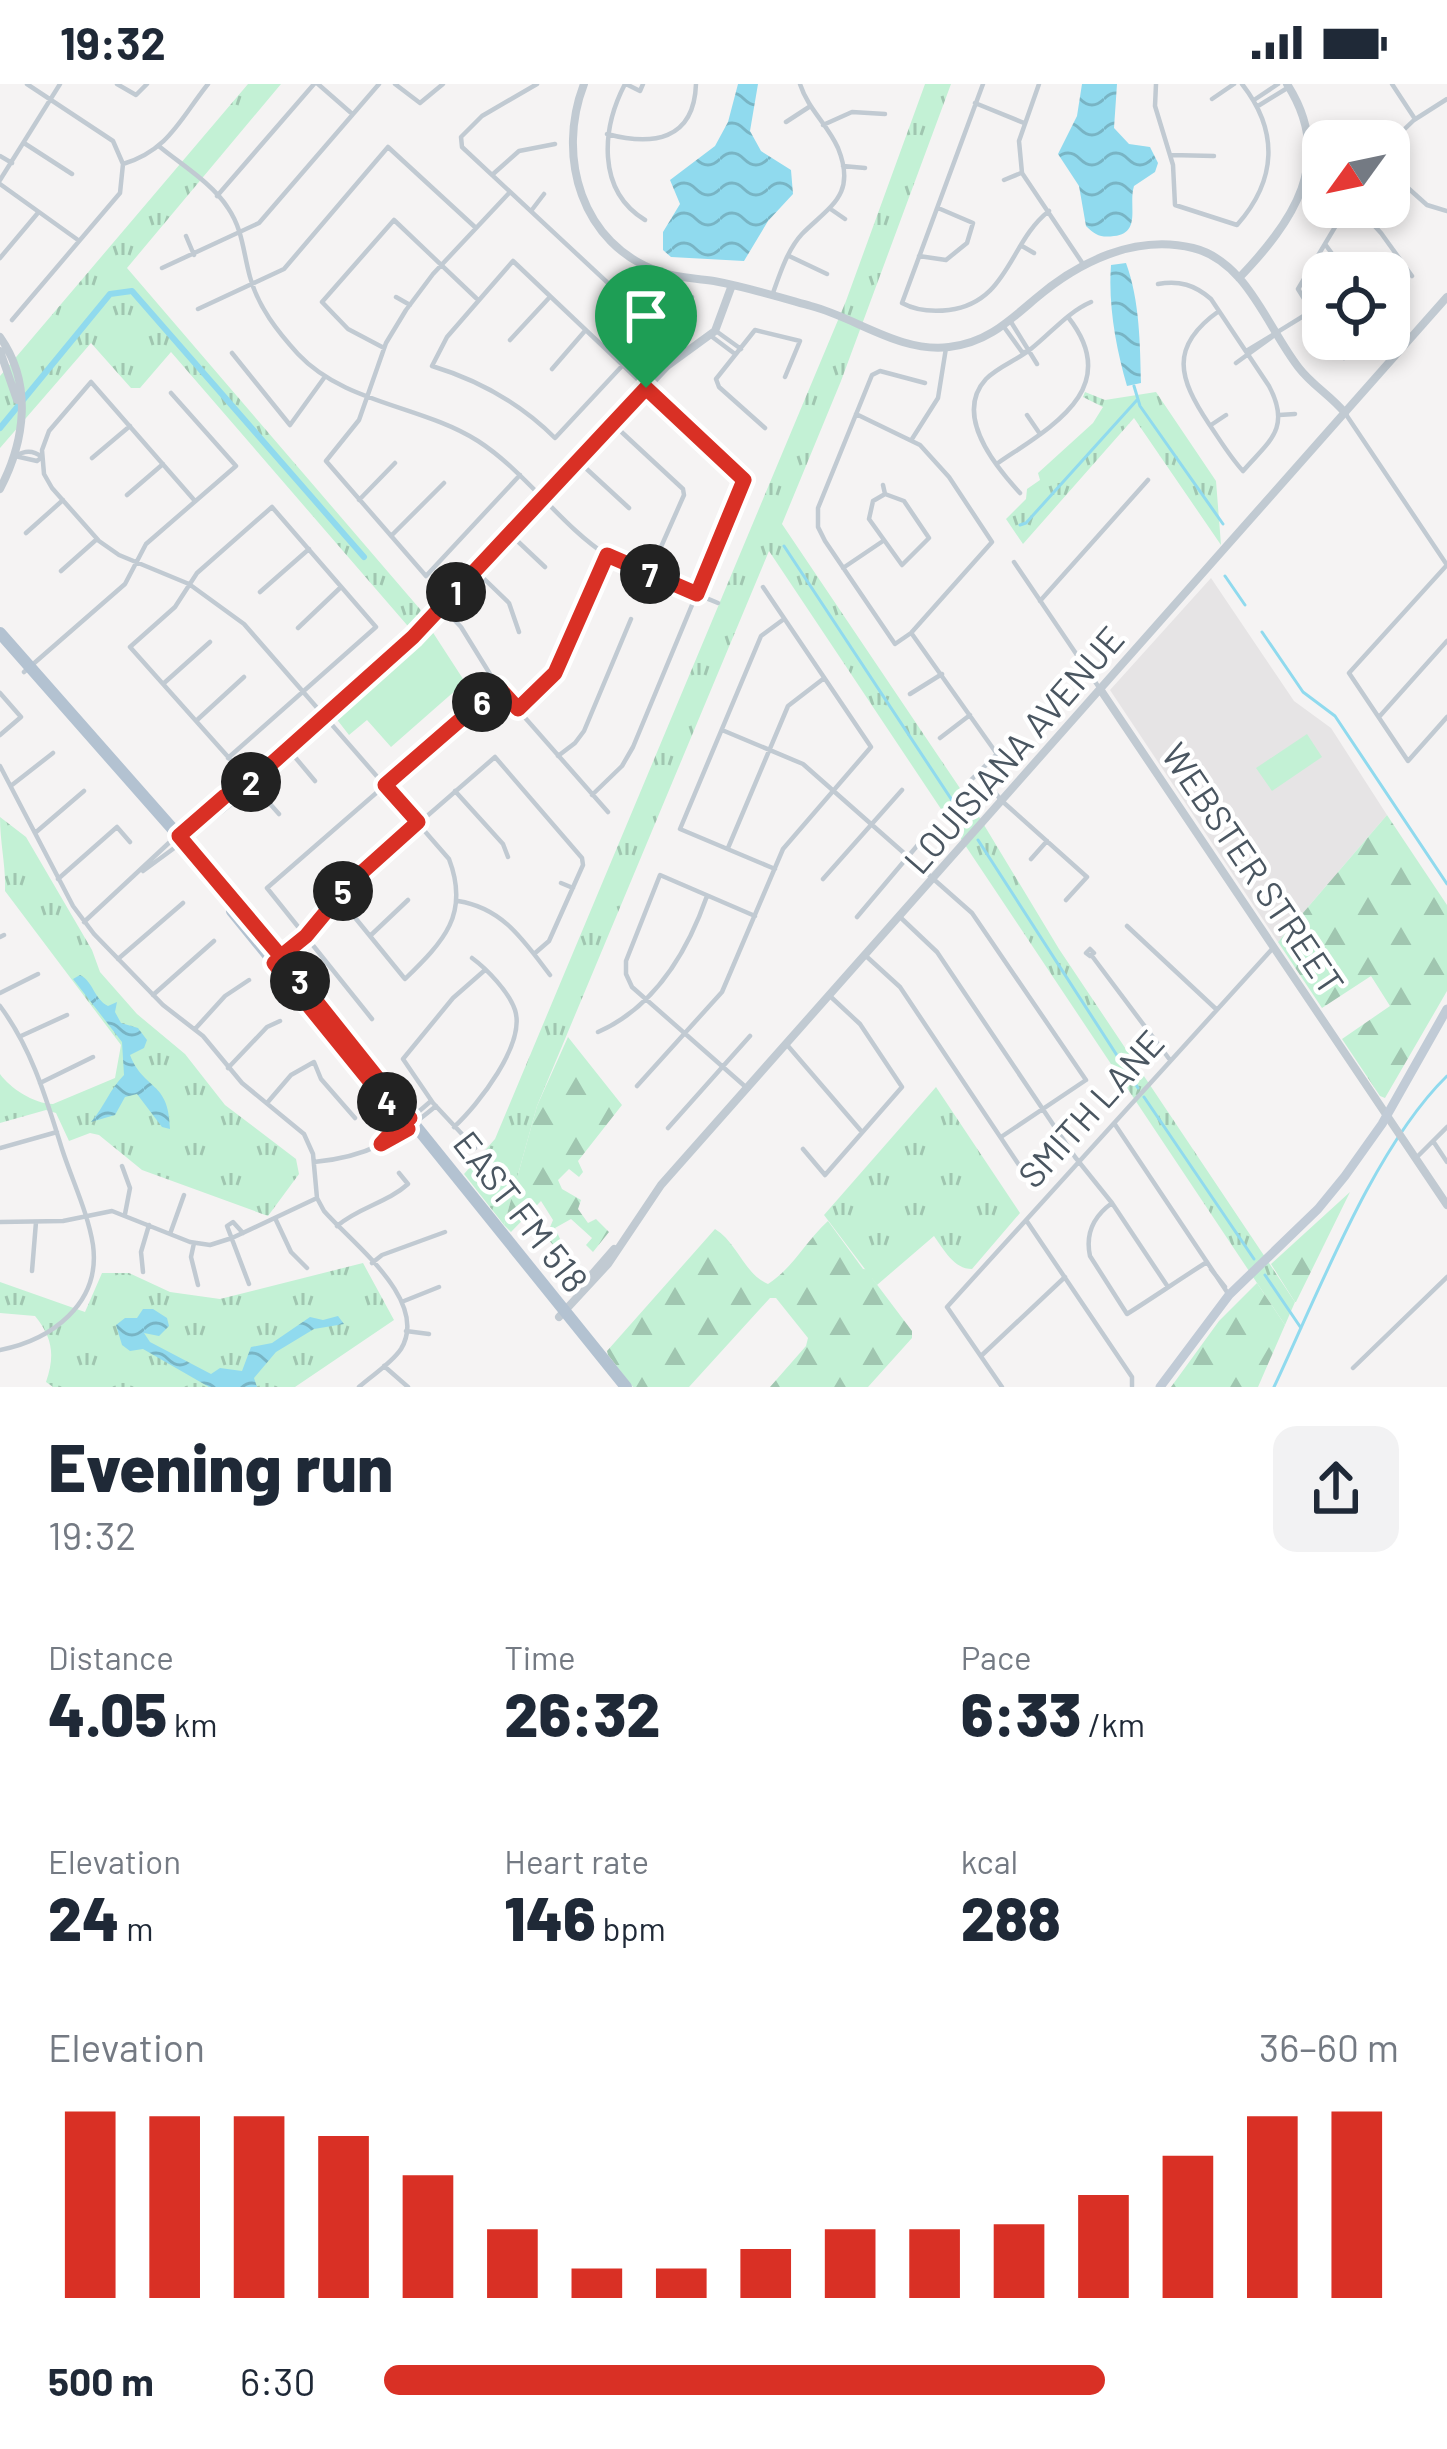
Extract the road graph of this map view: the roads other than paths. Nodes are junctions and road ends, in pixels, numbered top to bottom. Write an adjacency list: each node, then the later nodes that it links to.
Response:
1 (27, 84): 25 (street)
2 (60, 84): 25 (street)
3 (117, 84): 4 (street)
4 (147, 84)
5 (208, 84): 41 (street)
6 (316, 84): 30 (street); 58 (street)
7 (379, 84): 30 (street)
8 (395, 84): 9 (street)
9 (443, 84)
10 (537, 84): 51 (street)
11 (584, 84): 85 (street)
12 (625, 84): 13 (street); 38 (street)
13 (643, 84)
14 (695, 84): 38 (street)
15 (800, 84): 29 (street)
16 (982, 84): 27 (street)
17 (1039, 84): 35 (street)
18 (1156, 84): 42 (street)
19 (1238, 84): 26 (street); 28 (street)
20 (1278, 84): 23 (street)
21 (1392, 84): 32 (street)
22 (1288, 85): 23 (street); 33 (street)
23 (1271, 93): 28 (street)
24 (1447, 99): 32 (street)
25 (50, 100): 39 (street); 46 (street)
26 (1212, 100)
27 (975, 103): 35 (street); 59 (street)
28 (1256, 103): 42 (street)
29 (809, 107): 34 (street); 37 (street)
30 (352, 114): 70 (street)
31 (885, 114): 37 (street)
32 (1415, 119): 36 (street)
33 (1302, 120)
34 (786, 122)
35 (1024, 123): 49 (street)
36 (1410, 124)
37 (823, 125): 47 (street)
38 (607, 134): 66 (street)
39 (24, 143): 45 (street); 50 (street)
40 (556, 144): 51 (street)
41 (160, 147): 46 (street); 58 (street)
42 (1171, 155): 44 (street)
43 (0, 156): 45 (street)
44 (1214, 156)
45 (12, 163): 53 (street)
46 (123, 164): 72 (street)
47 (843, 166): 48 (street); 60 (street)
48 (865, 168)
49 (1022, 173): 52 (street); 62 (street)
50 (72, 174)
51 (492, 175): 56 (street)
52 (1004, 179)
53 (0, 182): 64 (street)
54 (1302, 188): 88 (street)
55 (1410, 190): 63 (street)
56 (510, 192): 61 (street); 67 (street)
57 (544, 194): 61 (street)
58 (217, 196): 70 (street)
59 (937, 207): 80 (street); 80 (street)
60 (832, 210): 65 (street); 79 (street)
61 (530, 211): 100 (street)
62 (1048, 211): 74 (street); 82 (street)
63 (1447, 211)
64 (37, 214): 72 (street); 81 (street)
65 (845, 219)
66 (645, 220)
67 (476, 228): 83 (street); 89 (street)
68 (1334, 228): 73 (street)
69 (1377, 228): 87 (street)
70 (242, 234): 78 (street); 89 (street)
71 (186, 236): 78 (street)
72 (78, 240): 105 (street)
73 (1324, 244): 75 (street); 76 (street)
74 (1022, 246): 77 (street); 80 (street)
75 (1319, 252)
76 (1330, 252)
77 (1034, 253)
78 (194, 255): 84 (street)
79 (788, 256): 86 (street); 96 (street)
80 (920, 256)
81 (0, 258)
82 (1084, 264): 88 (street); 106 (street)
83 (442, 266): 97 (street); 99 (street); 114 (street)
84 (162, 268)
85 (661, 272): 91 (street); 100 (street)
86 (827, 274)
87 (1412, 276)
88 (1239, 278): 109 (street)
89 (253, 284): 101 (street); 124 (street)
90 (1158, 284): 102 (street)
91 (732, 285): 96 (street); 108 (street)
92 (396, 296): 99 (street)
93 (692, 297): 100 (street)
94 (1447, 297): 130 (street, LOUISIANA AVENUE)
95 (548, 298): 97 (street); 107 (street); 111 (street)
96 (772, 298): 115 (street)
97 (478, 299): 122 (street)
98 (1091, 302): 103 (street)
99 (410, 305): 114 (street)
100 (635, 308)
101 (198, 309)
102 (1219, 311): 112 (street); 119 (street)
103 (1068, 316): 118 (street); 140 (street)
104 (1302, 316): 109 (street)
105 (12, 320)
106 (1007, 324): 115 (street); 118 (street)
107 (584, 332): 122 (street); 123 (street)
108 (713, 333): 117 (street); 127 (street)
109 (1276, 334): 119 (street); 130 (street)
110 (1178, 338): 112 (street)
111 (510, 340)
112 (1187, 343): 138 (street)
113 (1, 345): 142 (street)
114 (384, 348): 129 (street)
115 (946, 348): 141 (street)
116 (232, 352): 124 (street)
117 (739, 352): 125 (street); 139 (street)
118 (1028, 352): 121 (street); 147 (street)
119 (1248, 354): 120 (street); 133 (street)
120 (1236, 363)
121 (1037, 364)
122 (622, 367): 127 (street)
123 (552, 369)
124 (325, 376): 129 (street)
125 (785, 377)
126 (925, 383): 131 (street)
127 (646, 388): 136 (street); 181 (street)
128 (171, 393): 160 (street)
129 (367, 396): 149 (street); 159 (street)
130 (1345, 412): 171 (street); 200 (street, LOUISIANA AVENUE)
131 (856, 414): 141 (street); 173 (street)
132 (1295, 414): 133 (street)
133 (1279, 415): 138 (street)
134 (1028, 416): 140 (street)
135 (1226, 416): 138 (street)
136 (613, 424): 145 (street); 176 (street)
137 (130, 426): 143 (street); 144 (street); 148 (street)
138 (1210, 426)
139 (765, 428)
140 (1040, 434): 147 (street)
141 (912, 439): 190 (street)
142 (14, 456): 143 (street); 153 (street)
143 (42, 457): 158 (street)
144 (92, 458)
145 (578, 461): 157 (street); 161 (street)
146 (394, 463): 159 (street)
147 (998, 463): 155 (street)
148 (163, 464): 156 (street); 160 (street)
149 (520, 476): 157 (street); 164 (street)
150 (1148, 480): 182 (street)
151 (443, 483): 164 (street)
152 (883, 484): 154 (street)
153 (0, 486)
154 (885, 494): 166 (street); 166 (street)
155 (1020, 494)
156 (127, 495)
157 (544, 498): 163 (street); 168 (street)
158 (63, 500): 162 (street); 165 (street)
159 (359, 500): 164 (street)
160 (195, 501): 170 (street)
161 (628, 508)
162 (26, 532)
163 (510, 534): 172 (street); 175 (street)
164 (391, 536)
165 (98, 539): 170 (street); 174 (street)
166 (883, 541): 173 (street)
167 (309, 549): 177 (street); 179 (street); 180 (street)
168 (607, 555): 176 (street); 204 (street)
169 (1014, 562): 182 (street, WEBSTER STREET)
170 (138, 563): 177 (street); 194 (street)
171 (1447, 565): 207 (street)
172 (545, 567)
173 (843, 568): 190 (street)
174 (61, 571)
175 (476, 571): 184 (street); 188 (street)
176 (649, 574): 181 (street)
177 (189, 584): 198 (street); 201 (street)
178 (763, 586): 186 (street)
179 (341, 587): 187 (street); 201 (street)
180 (260, 592)
181 (697, 594): 183 (street); 229 (street)
182 (1040, 601): 200 (street, WEBSTER STREET)
183 (718, 603)
184 (442, 607): 199 (street); 206 (street)
185 (632, 619): 216 (street)
186 (784, 619): 197 (street); 210 (street)
187 (298, 628)
188 (519, 632)
189 (0, 633): 194 (main road, EAST FM 518)
190 (911, 633): 195 (street)
191 (210, 641): 198 (street)
192 (1447, 641): 207 (street)
193 (0, 645): 194 (main road, EAST FM 518)
194 (27, 670): 237 (main road, EAST FM 518)
195 (942, 674): 203 (street); 205 (street)
196 (244, 677): 209 (street)
197 (824, 677): 213 (street); 226 (street)
198 (163, 684): 209 (street)
199 (498, 687): 204 (street); 224 (street)
200 (1100, 689): 230 (street, LOUISIANA AVENUE); 266 (street, WEBSTER STREET)
201 (304, 692): 206 (street); 217 (street)
202 (0, 693): 211 (street)
203 (910, 694)
204 (518, 709): 216 (street)
205 (970, 715): 212 (street); 219 (street)
206 (326, 717): 214 (street); 224 (street)
207 (1379, 717): 208 (street)
208 (1447, 717)
209 (196, 721): 217 (street)
210 (722, 730): 213 (street); 240 (street)
211 (0, 735)
212 (940, 738)
213 (769, 749): 226 (street); 240 (street)
214 (289, 750): 220 (street); 221 (street)
215 (53, 753): 223 (street)
216 (558, 756): 229 (street)
217 (229, 758): 221 (street)
218 (0, 766): 223 (street)
219 (979, 774): 222 (street); 230 (street)
220 (315, 781)
221 (251, 782): 232 (street); 237 (street)
222 (969, 782)
223 (12, 785): 236 (street)
224 (385, 785): 233 (street); 263 (street)
225 (455, 790): 233 (street); 241 (street); 249 (street)
226 (833, 790): 234 (street); 244 (street)
227 (902, 790): 234 (street)
228 (84, 791): 236 (street)
229 (592, 795): 231 (street)
230 (1001, 801): 238 (street); 247 (street, LOUISIANA AVENUE)
231 (608, 812)
232 (279, 814)
233 (418, 822): 251 (street); 254 (street)
234 (872, 824): 242 (street); 246 (street)
235 (933, 827): 242 (street)
236 (35, 833): 245 (street)
237 (178, 841): 261 (street); 272 (main road, EAST FM 518)
238 (1047, 841): 243 (street); 253 (street)
239 (130, 842): 245 (street)
240 (728, 848): 244 (street)
241 (508, 857)
242 (910, 858): 247 (street); 259 (street)
243 (1031, 859)
244 (775, 869): 257 (street)
245 (58, 879): 261 (street)
246 (824, 879)
247 (934, 880): 260 (street, LOUISIANA AVENUE); 302 (street)
248 (561, 883): 249 (street)
249 (573, 888): 267 (street)
250 (707, 896): 257 (street); 280 (street); 280 (street)
251 (336, 900): 263 (street); 264 (street)
252 (408, 900): 264 (street)
253 (1066, 900)
254 (458, 902): 258 (street); 264 (street)
255 (183, 903): 271 (street)
256 (508, 908): 258 (street)
257 (755, 916): 289 (street)
258 (502, 917): 267 (street)
259 (857, 917)
260 (900, 917): 268 (street, LOUISIANA AVENUE); 302 (street)
261 (85, 922): 271 (street)
262 (1127, 926): 282 (street)
263 (306, 936): 272 (street); 285 (street)
264 (370, 936)
265 (214, 941): 278 (street)
266 (1274, 946): 282 (street, SMITH LANE); 303 (street, WEBSTER STREET)
267 (534, 954): 275 (street)
268 (866, 956): 279 (street, LOUISIANA AVENUE); 312 (street)
269 (1092, 956): 293 (street)
270 (472, 958): 273 (street)
271 (118, 959): 278 (street)
272 (278, 960): 305 (main road, EAST FM 518)
273 (485, 970): 301 (street); 307 (street)
274 (38, 974): 277 (street)
275 (550, 975)
276 (249, 980): 287 (street)
277 (0, 993)
278 (153, 995): 287 (street)
279 (831, 997): 292 (street, LOUISIANA AVENUE); 311 (street)
280 (645, 999): 288 (street); 289 (street)
281 (0, 1006): 290 (street)
282 (1216, 1009): 293 (street, SMITH LANE)
283 (1447, 1009): 303 (main road)
284 (67, 1015): 290 (street)
285 (372, 1019)
286 (280, 1021): 296 (street)
287 (195, 1029): 296 (street)
288 (598, 1032)
289 (684, 1034): 295 (street); 298 (street)
290 (21, 1036): 297 (street)
291 (750, 1036): 295 (street)
292 (788, 1045): 299 (street, LOUISIANA AVENUE); 311 (street)
293 (1166, 1056): 306 (street, SMITH LANE)
294 (93, 1057): 297 (street)
295 (723, 1067): 299 (street); 309 (street)
296 (228, 1068): 300 (street)
297 (40, 1083): 310 (street)
298 (637, 1086)
299 (748, 1089): 354 (street, LOUISIANA AVENUE)
300 (267, 1102): 304 (street); 319 (street)
301 (434, 1103): 305 (street); 307 (street)
302 (1043, 1109): 312 (street); 318 (street)
303 (1386, 1115): 317 (street, WEBSTER STREET); 352 (main road)
304 (355, 1118)
305 (409, 1123): 319 (street); 354 (main road, EAST FM 518)
306 (1114, 1123): 318 (street, SMITH LANE); 342 (street)
307 (454, 1127): 315 (street)
308 (1447, 1127): 313 (street)
309 (668, 1128)
310 (57, 1132): 314 (street); 329 (street)
311 (862, 1132): 316 (street)
312 (1000, 1137): 322 (street)
313 (1433, 1141): 317 (street); 320 (street)
314 (0, 1148)
315 (475, 1148)
316 (803, 1148)
317 (1415, 1158): 327 (street, WEBSTER STREET)
318 (1079, 1160): 326 (street); 331 (street, SMITH LANE)
319 (314, 1162): 325 (street)
320 (1447, 1162)
321 (122, 1166): 328 (street)
322 (1023, 1171)
323 (399, 1173): 335 (street)
324 (184, 1195): 338 (street)
325 (317, 1198): 330 (street); 335 (street)
326 (1112, 1203): 351 (street); 351 (street)
327 (1447, 1205)
328 (125, 1214): 329 (street); 334 (street)
329 (85, 1215): 333 (street); 357 (street)
330 (275, 1218): 337 (street); 343 (street)
331 (1026, 1220): 347 (street); 358 (street, SMITH LANE)
332 (0, 1222): 333 (street)
333 (36, 1222): 344 (street)
334 (148, 1225): 338 (street); 345 (street)
335 (337, 1226): 341 (street)
336 (446, 1232): 341 (street)
337 (243, 1233): 339 (street); 339 (street)
338 (170, 1234): 340 (street)
339 (232, 1238): 340 (street); 348 (street)
340 (194, 1243): 349 (street)
341 (372, 1263): 353 (street)
342 (1209, 1265): 351 (street); 352 (street)
343 (307, 1268)
344 (32, 1271)
345 (143, 1272)
346 (1447, 1276): 360 (street)
347 (1065, 1277): 358 (street); 362 (street)
348 (250, 1284)
349 (198, 1285)
350 (439, 1287): 353 (street)
351 (1168, 1287)
352 (1227, 1292): 368 (main road)
353 (404, 1301): 355 (street)
354 (560, 1312): 361 (main road, EAST FM 518)
355 (406, 1331): 356 (street); 359 (street)
356 (429, 1334)
357 (0, 1350)
358 (981, 1356): 367 (street)
359 (384, 1366): 363 (street); 364 (street)
360 (1353, 1368)
361 (608, 1371): 365 (main road, EAST FM 518); 366 (main road, EAST FM 518)
362 (1131, 1386)
363 (358, 1387)
364 (408, 1387)
365 (615, 1387)
366 (626, 1387)
367 (1002, 1387)
368 (1160, 1387)

